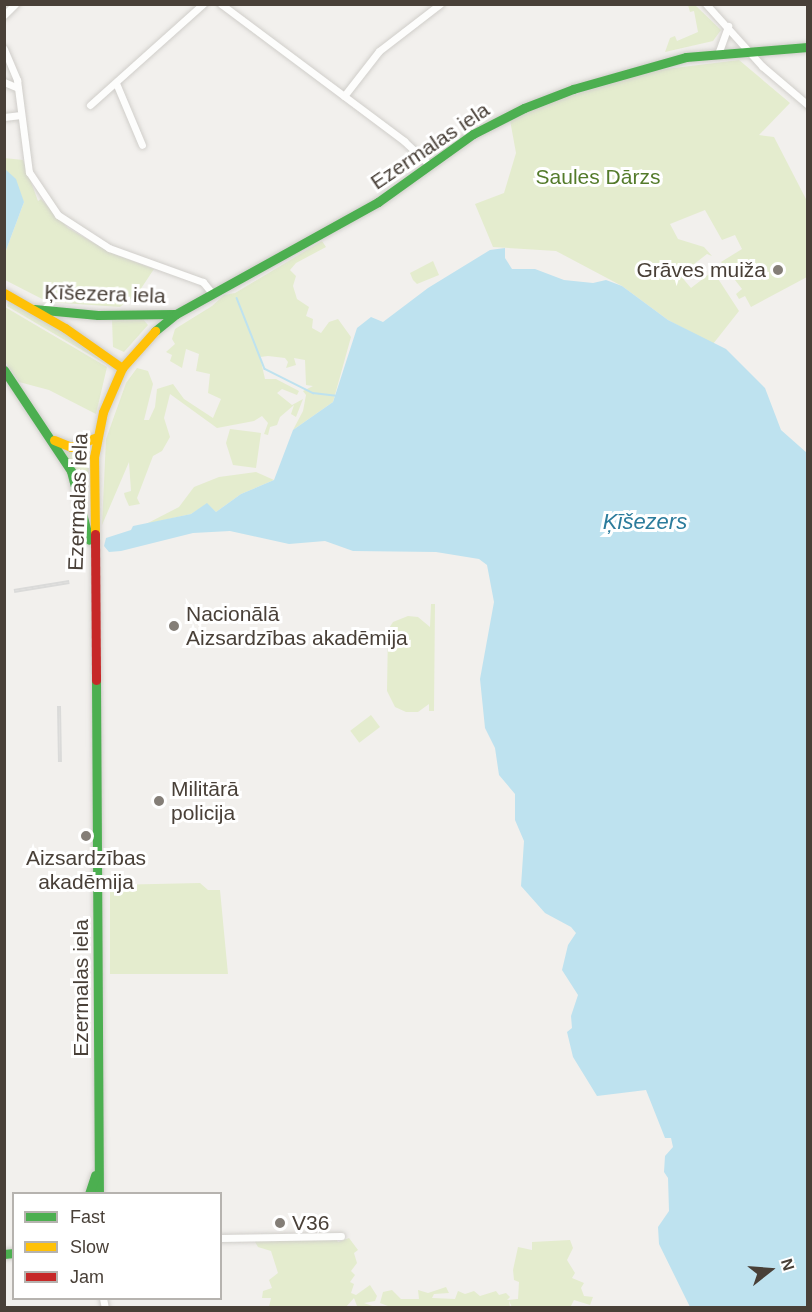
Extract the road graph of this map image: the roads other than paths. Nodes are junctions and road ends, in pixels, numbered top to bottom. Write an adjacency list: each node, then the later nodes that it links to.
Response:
1 (15, 4): 6 (street)
2 (203, 4): 13 (street)
3 (221, 4): 15 (street)
4 (440, 4): 15 (street)
5 (706, 4): 7 (street)
6 (4, 15)
7 (728, 26): 10 (street); 11 (street)
8 (807, 47): 10 (street, Ezermalas iela)
9 (4, 50): 14 (street)
10 (752, 53): 11 (street, Ezermalas iela); 17 (street)
11 (718, 54): 21 (street, Ezermalas iela)
12 (4, 82): 14 (street)
13 (116, 82): 16 (street); 20 (street)
14 (18, 88): 18 (street)
15 (344, 96): 21 (street)
16 (90, 105)
17 (807, 105)
18 (21, 115): 19 (street); 23 (street)
19 (4, 117)
20 (142, 145)
21 (430, 165): 23 (street, Ezermalas iela)
22 (4, 293): 24 (street, Ķīšezera iela)
23 (212, 293): 25 (street, Ezermalas iela)
24 (34, 309): 25 (street, Ķīšezera iela); 26 (street, Ķīšezera iela)
25 (176, 314): 26 (street, Ezermalas iela)
26 (122, 368): 29 (street, Ezermalas iela)
27 (4, 370): 28 (street)
28 (49, 436): 29 (street); 30 (street)
29 (95, 438): 30 (street, Ezermalas iela)
30 (93, 553): 31 (street, Ezermalas iela)
31 (99, 1164): 32 (street, Ezermalas iela); 33 (street, Ezermalas iela)
32 (90, 1192)
33 (99, 1192)
34 (341, 1236): 35 (street)
35 (222, 1238)

